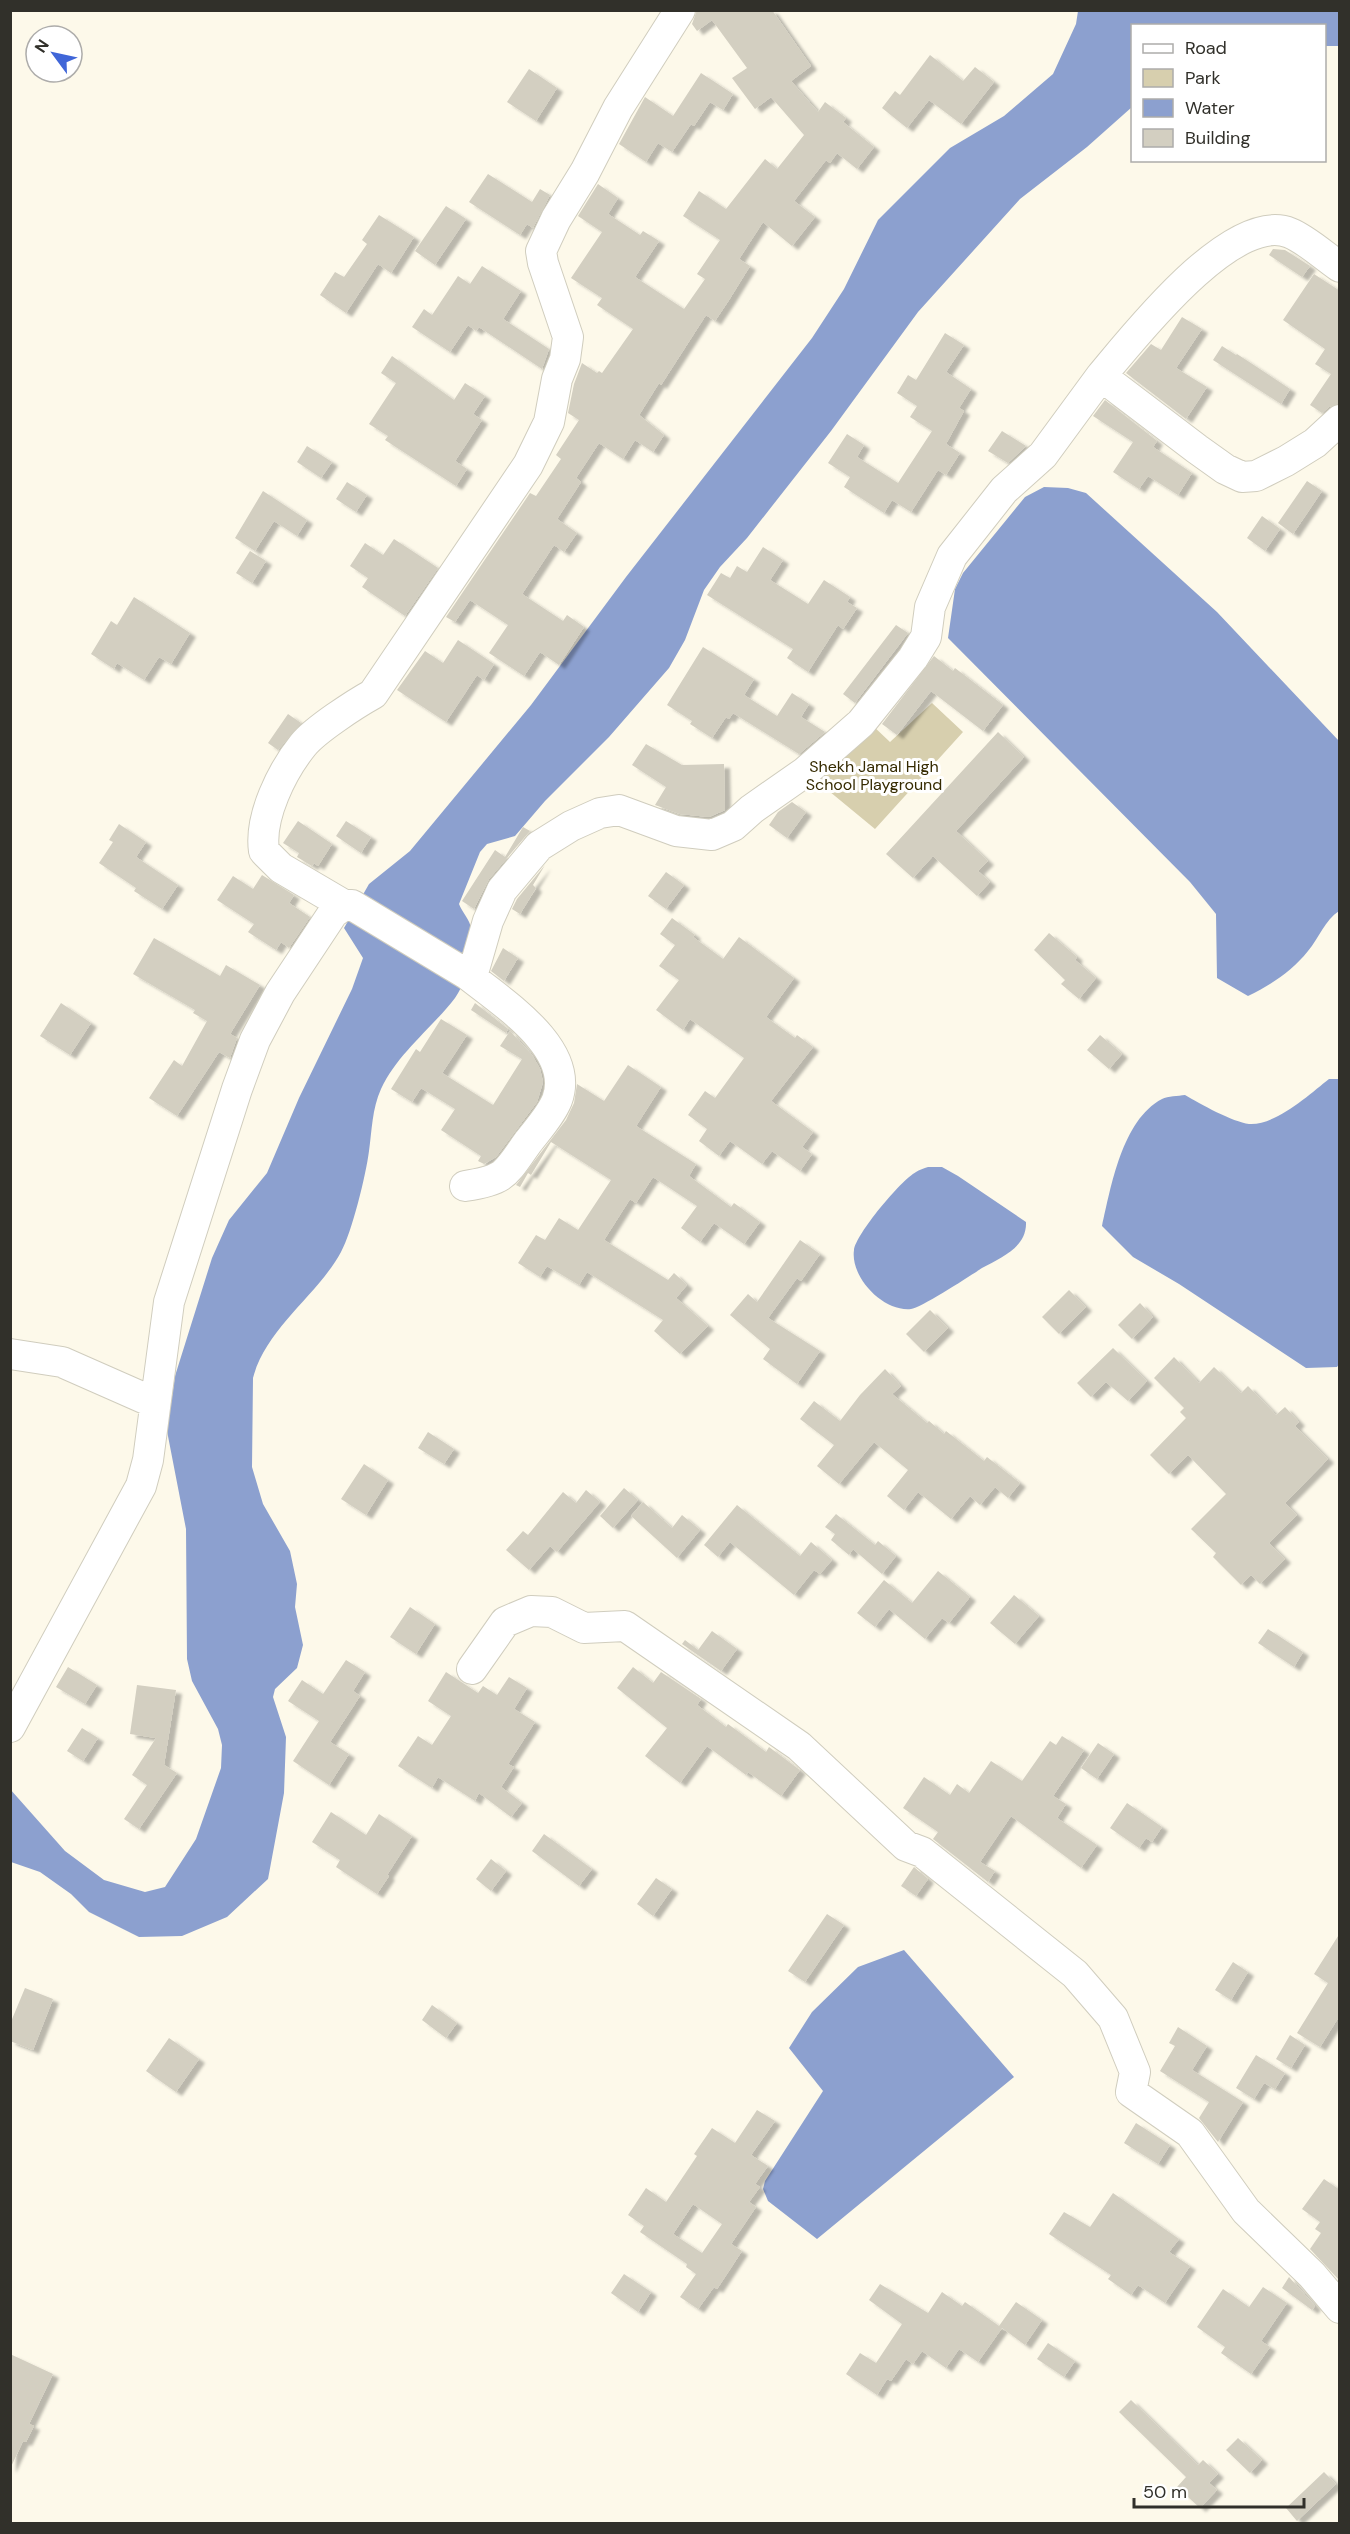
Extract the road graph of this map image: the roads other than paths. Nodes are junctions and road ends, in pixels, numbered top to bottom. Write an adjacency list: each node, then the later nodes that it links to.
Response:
1 (680, 10): 5 (street)
2 (1340, 267): 3 (street)
3 (1101, 376): 4 (street); 6 (street)
4 (1340, 420)
5 (348, 905): 6 (street); 9 (street)
6 (468, 974): 7 (street)
7 (465, 1186)
8 (10, 1354): 9 (street)
9 (155, 1403): 11 (street)
10 (472, 1669): 12 (street)
11 (10, 1727)
12 (1340, 2308)

